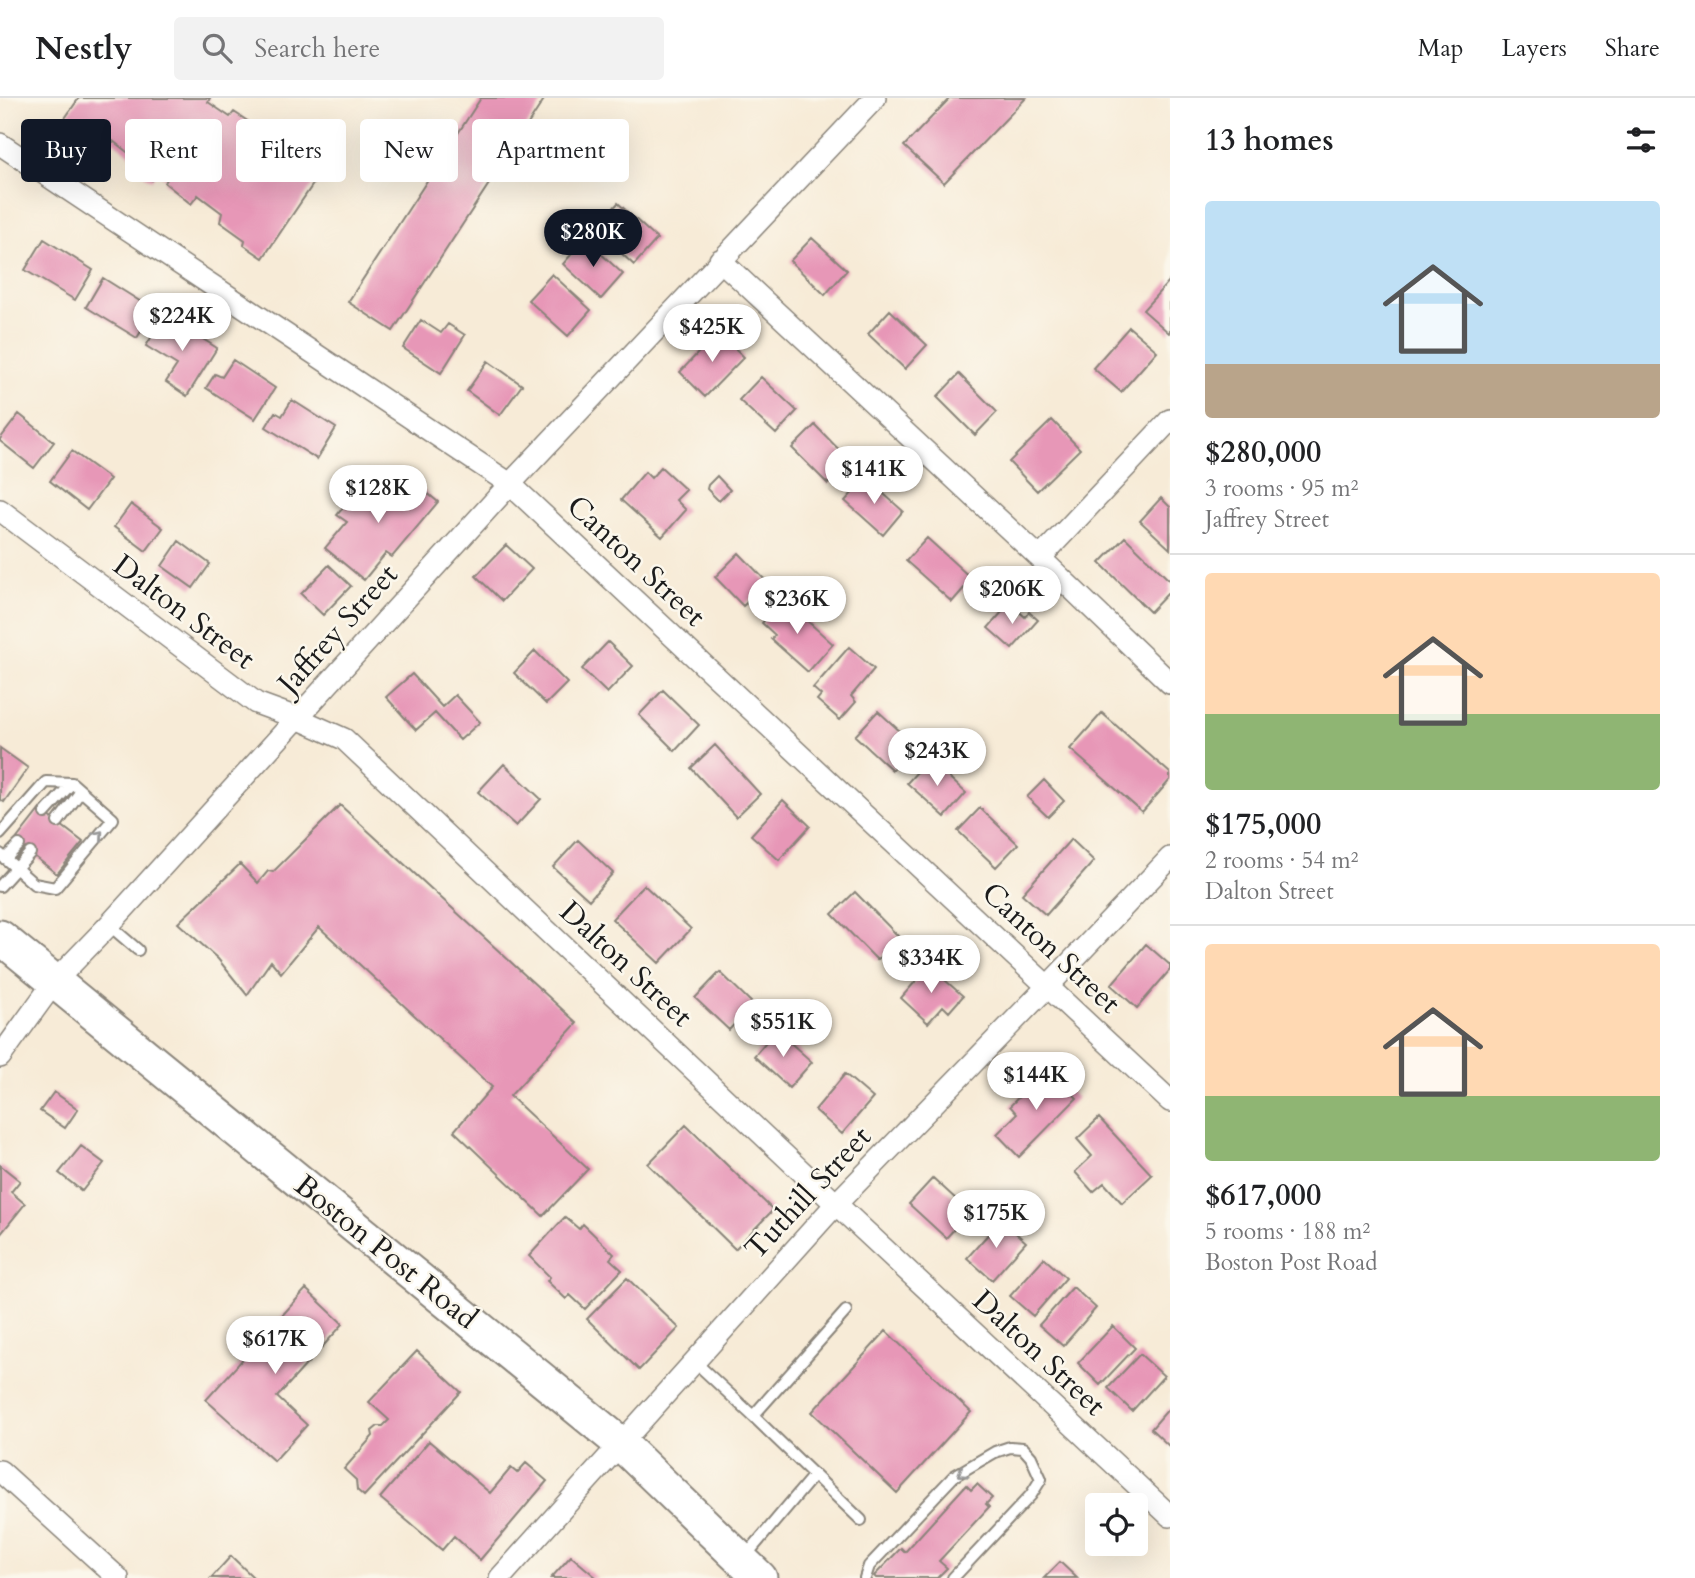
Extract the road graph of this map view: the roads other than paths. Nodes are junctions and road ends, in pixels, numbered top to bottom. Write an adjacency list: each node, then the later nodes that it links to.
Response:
1 (875, 98): 3 (street, Jaffrey Street)
2 (0, 144): 5 (street, Canton Street)
3 (720, 260): 5 (street, Jaffrey Street); 7 (street)
4 (1170, 420): 7 (street)
5 (510, 484): 9 (street, Jaffrey Street); 25 (street, Canton Street)
6 (0, 510): 9 (street, Dalton Street)
7 (1041, 558): 8 (street)
8 (1170, 682)
9 (297, 718): 21 (street, Jaffrey Street); 28 (street, Dalton Street)
10 (72, 783): 11 (lane); 12 (lane); 14 (lane)
11 (81, 791): 13 (lane); 19 (lane, one-way to 11)
12 (45, 813)
13 (58, 822)
14 (0, 834)
15 (19, 845): 17 (lane)
16 (30, 853): 19 (lane)
17 (3, 856): 19 (lane)
18 (1170, 858): 25 (street, Tuthill Street)
19 (17, 868): 20 (lane)
20 (0, 887)
21 (108, 925): 23 (lane); 24 (street, Jaffrey Street)
22 (0, 937): 24 (main road, Boston Post Road)
23 (138, 950)
24 (55, 981): 26 (street, Jaffrey Street); 32 (main road, Boston Post Road)
25 (1048, 986): 27 (street, Canton Street); 28 (street, Tuthill Street)
26 (0, 1057)
27 (1170, 1101)
28 (836, 1204): 30 (street, Tuthill Street); 35 (street, Dalton Street)
29 (846, 1311): 31 (lane)
30 (694, 1361): 31 (lane); 32 (street, Tuthill Street)
31 (753, 1416): 34 (lane)
32 (620, 1443): 37 (main road, Boston Post Road); 39 (street, Tuthill Street)
33 (0, 1471): 38 (street)
34 (814, 1475): 36 (lane); 37 (lane)
35 (1170, 1517)
36 (861, 1520)
37 (751, 1569)
38 (118, 1578)
39 (500, 1578)
40 (865, 1578): 41 (lane, one-way to 40)
41 (953, 1578)

